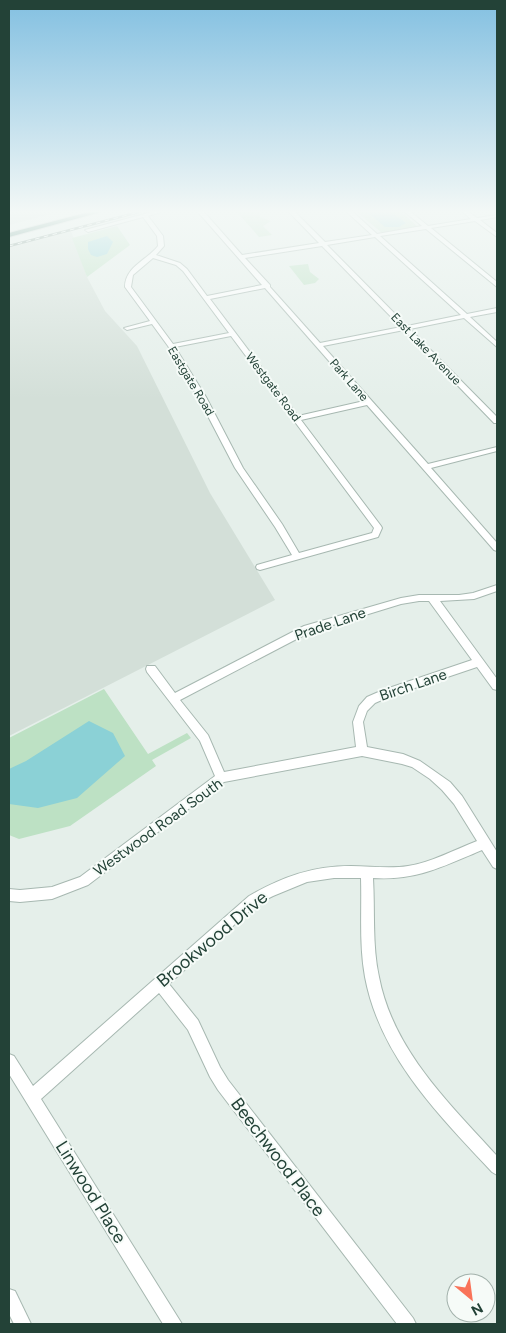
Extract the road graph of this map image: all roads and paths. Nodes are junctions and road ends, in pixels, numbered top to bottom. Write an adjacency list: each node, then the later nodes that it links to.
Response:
1 (131, 274): 12 (street, Eastgate Road)
2 (187, 274): 9 (street, Westgate Road)
3 (257, 274): 8 (street, Park Lane)
4 (353, 274): 13 (street, East Lake Avenue)
5 (419, 274): 11 (street)
6 (484, 274): 7 (street)
7 (497, 285)
8 (268, 286): 9 (street); 16 (street, Park Lane)
9 (206, 298): 15 (street, Westgate Road)
10 (497, 310): 11 (street)
11 (465, 316): 13 (street); 17 (street)
12 (154, 322): 14 (street); 18 (street, Eastgate Road)
13 (405, 327): 16 (street); 21 (street, East Lake Avenue)
14 (128, 328)
15 (233, 334): 18 (street); 20 (street, Westgate Road)
16 (319, 345): 19 (street, Park Lane)
17 (497, 345)
18 (171, 346): 25 (street, Eastgate Road)
19 (369, 402): 20 (street); 23 (street, Park Lane)
20 (298, 419): 25 (street, Westgate Road)
21 (497, 421)
22 (497, 449): 23 (street)
23 (426, 467): 24 (street, Park Lane)
24 (497, 548)
25 (297, 557): 26 (street)
26 (260, 567)
27 (497, 588): 28 (street, Prade Lane)
28 (432, 598): 29 (street); 32 (street, Prade Lane)
29 (479, 662): 31 (street); 33 (street, Birch Lane)
30 (151, 669): 32 (street)
31 (497, 686)
32 (174, 698): 34 (street)
33 (362, 751): 34 (street, Westwood Road South); 35 (street, Westwood Road South)
34 (221, 778): 38 (street, Westwood Road South)
35 (485, 843): 36 (street, Westwood Road South); 37 (street, Brookwood Drive)
36 (497, 863)
37 (368, 872): 39 (street, Brookwood Drive); 42 (street)
38 (9, 895)
39 (160, 983): 41 (street, Brookwood Drive); 46 (street, Beechwood Place)
40 (9, 1061): 41 (street, Linwood Place)
41 (32, 1097): 45 (street, Linwood Place)
42 (497, 1167)
43 (9, 1296): 44 (street)
44 (23, 1324)
45 (173, 1324)
46 (406, 1324)

